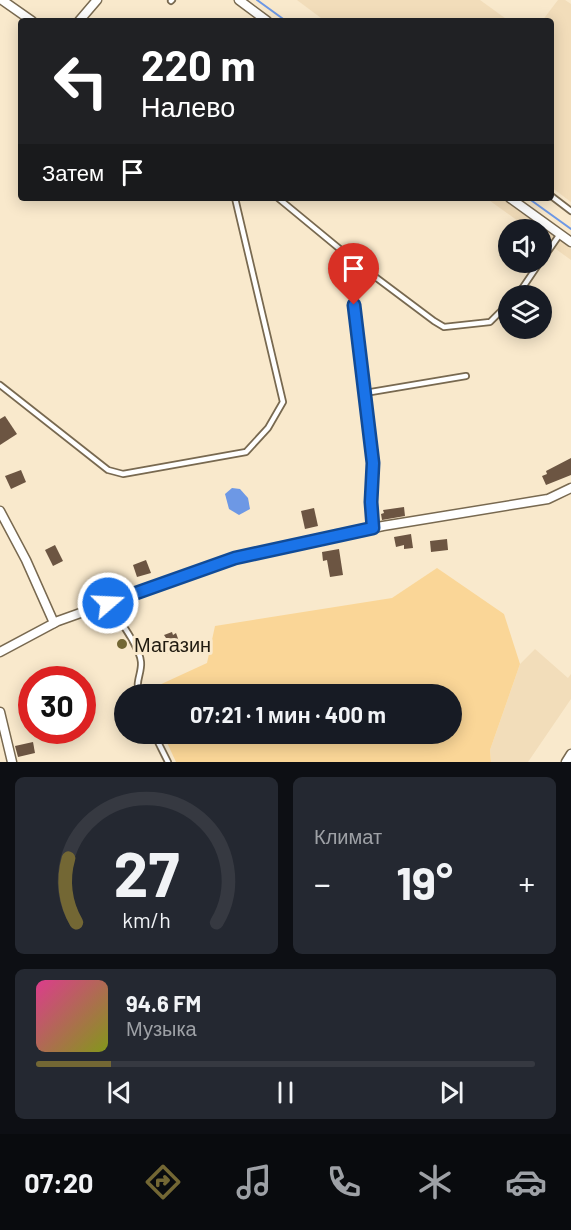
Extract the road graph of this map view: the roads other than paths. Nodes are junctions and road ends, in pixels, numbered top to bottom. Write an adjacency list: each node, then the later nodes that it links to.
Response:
1 (2, 0): 4 (street)
2 (97, 0): 5 (street)
3 (239, 0): 6 (street)
4 (28, 18)
5 (82, 18)
6 (263, 18)
7 (554, 198): 11 (lane)
8 (236, 201): 18 (lane)
9 (282, 201): 16 (lane)
10 (514, 201): 12 (street)
11 (571, 211)
12 (560, 234): 13 (street); 14 (lane)
13 (571, 243)
14 (552, 245)
15 (354, 305): 19 (street)
16 (498, 314)
17 (466, 375): 19 (lane)
18 (0, 385)
19 (365, 393): 22 (street)
20 (571, 488): 22 (street)
21 (0, 511): 24 (street)
22 (373, 528): 23 (street)
23 (108, 603): 24 (street); 26 (lane)
24 (54, 623): 25 (street)
25 (0, 652)
26 (138, 684)
27 (0, 712): 30 (street)
28 (159, 744): 31 (lane)
29 (571, 754): 32 (street)
30 (12, 762)
31 (168, 762)
32 (566, 762)

